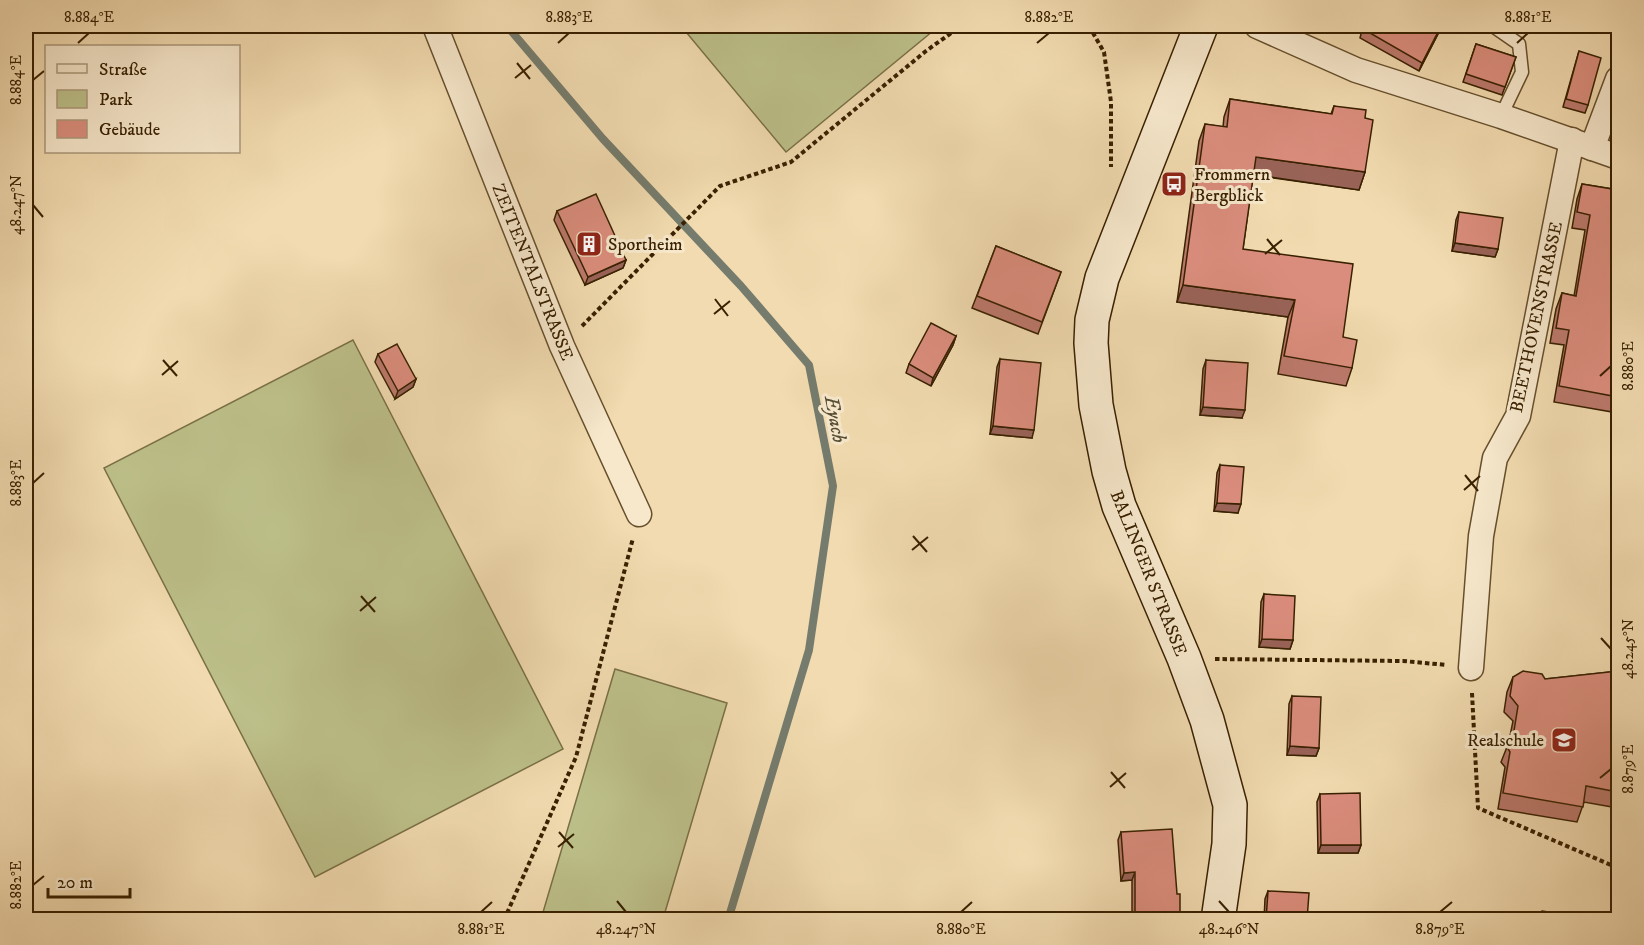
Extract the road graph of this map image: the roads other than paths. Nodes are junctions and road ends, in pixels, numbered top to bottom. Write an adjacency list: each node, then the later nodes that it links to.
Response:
1 (435, 26): 9 (street, ZEITENTALSTRASSE)
2 (1201, 26): 11 (main road, BALINGER STRASSE)
3 (1257, 26): 6 (street)
4 (1493, 26): 6 (lane)
5 (1618, 80): 7 (street, BEETHOVENSTRASSE)
6 (1501, 116): 7 (street)
7 (1582, 144): 8 (street); 10 (street, BEETHOVENSTRASSE)
8 (1618, 157)
9 (639, 514)
10 (1471, 668)
11 (1218, 920)

